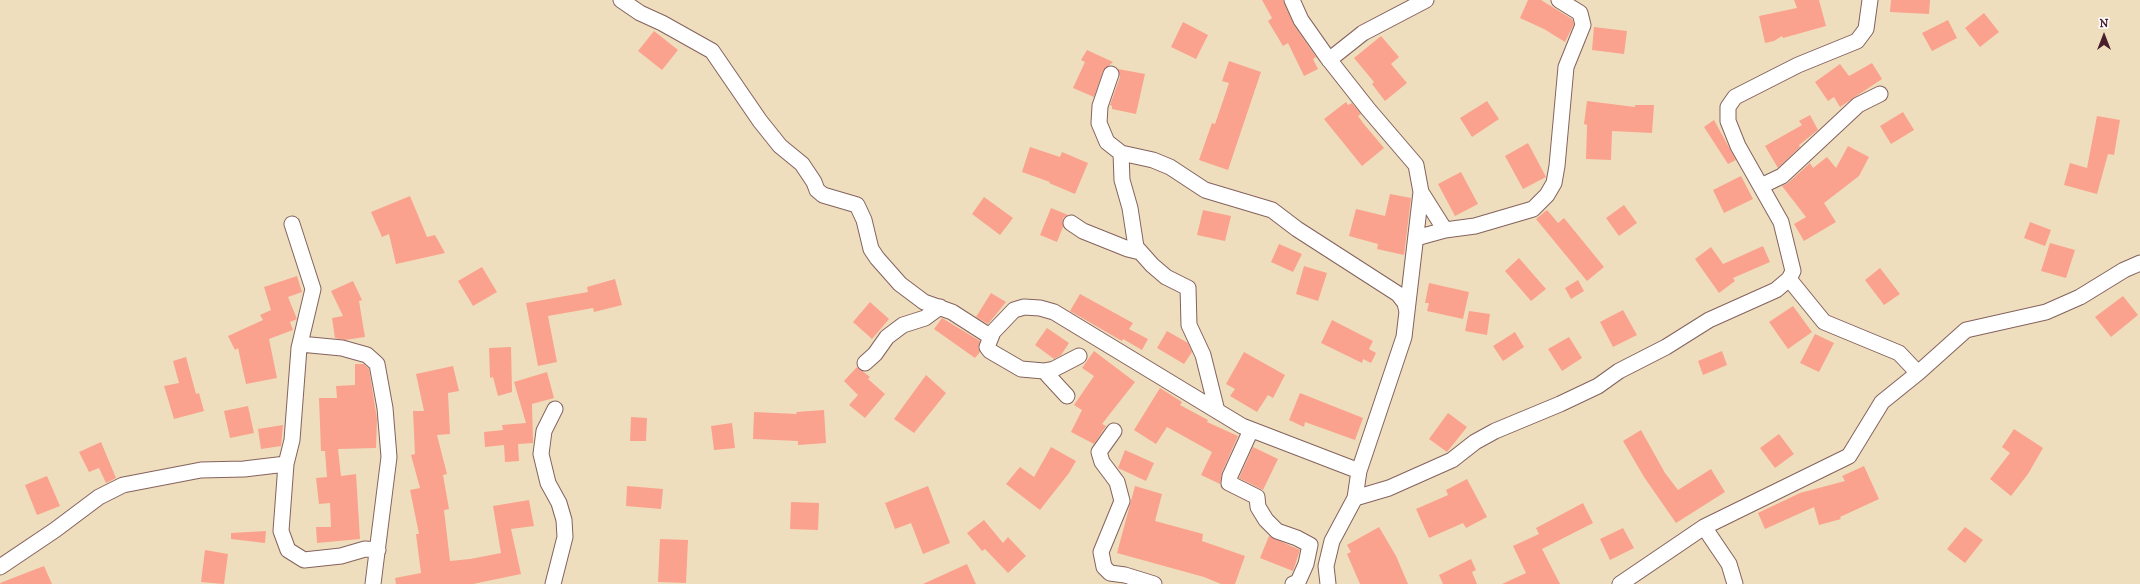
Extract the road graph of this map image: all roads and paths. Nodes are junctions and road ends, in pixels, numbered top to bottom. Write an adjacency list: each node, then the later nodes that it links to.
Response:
1 (621, 0): 19 (street)
2 (1292, 0): 6 (street)
3 (1426, 0): 6 (street)
4 (1559, 0): 14 (street)
5 (1870, 0): 10 (street)
6 (1329, 60): 11 (street)
7 (1112, 74): 9 (street)
8 (1880, 94): 10 (street)
9 (1122, 154): 16 (street); 20 (street)
10 (1761, 186): 18 (street)
11 (1421, 192): 14 (street); 15 (street)
12 (1071, 223): 16 (street)
13 (292, 224): 22 (street)
14 (1445, 230): 15 (street)
15 (1416, 238): 20 (street)
16 (1140, 252): 29 (street)
17 (2140, 263): 26 (street)
18 (1789, 279): 26 (street); 34 (street)
19 (940, 307): 21 (street); 24 (street)
20 (1407, 312): 33 (street)
21 (991, 338): 25 (street); 29 (street)
22 (300, 344): 32 (street); 36 (street)
23 (1079, 356): 25 (street)
24 (865, 363)
25 (1044, 370): 27 (street)
26 (1918, 373): 35 (street)
27 (1068, 396)
28 (555, 409): 40 (street)
29 (1217, 411): 30 (street)
30 (1250, 430): 33 (street); 42 (street)
31 (1114, 431): 38 (street)
32 (286, 464): 36 (street); 37 (street)
33 (1358, 471): 34 (street)
34 (1355, 498): 43 (street)
35 (1704, 527): 44 (street); 45 (street)
36 (378, 550): 39 (street)
37 (0, 567)
38 (1134, 582): 41 (street)
39 (372, 584)
40 (553, 584)
41 (1154, 584)
42 (1293, 584)
43 (1328, 584)
44 (1620, 584)
45 (1735, 584)

